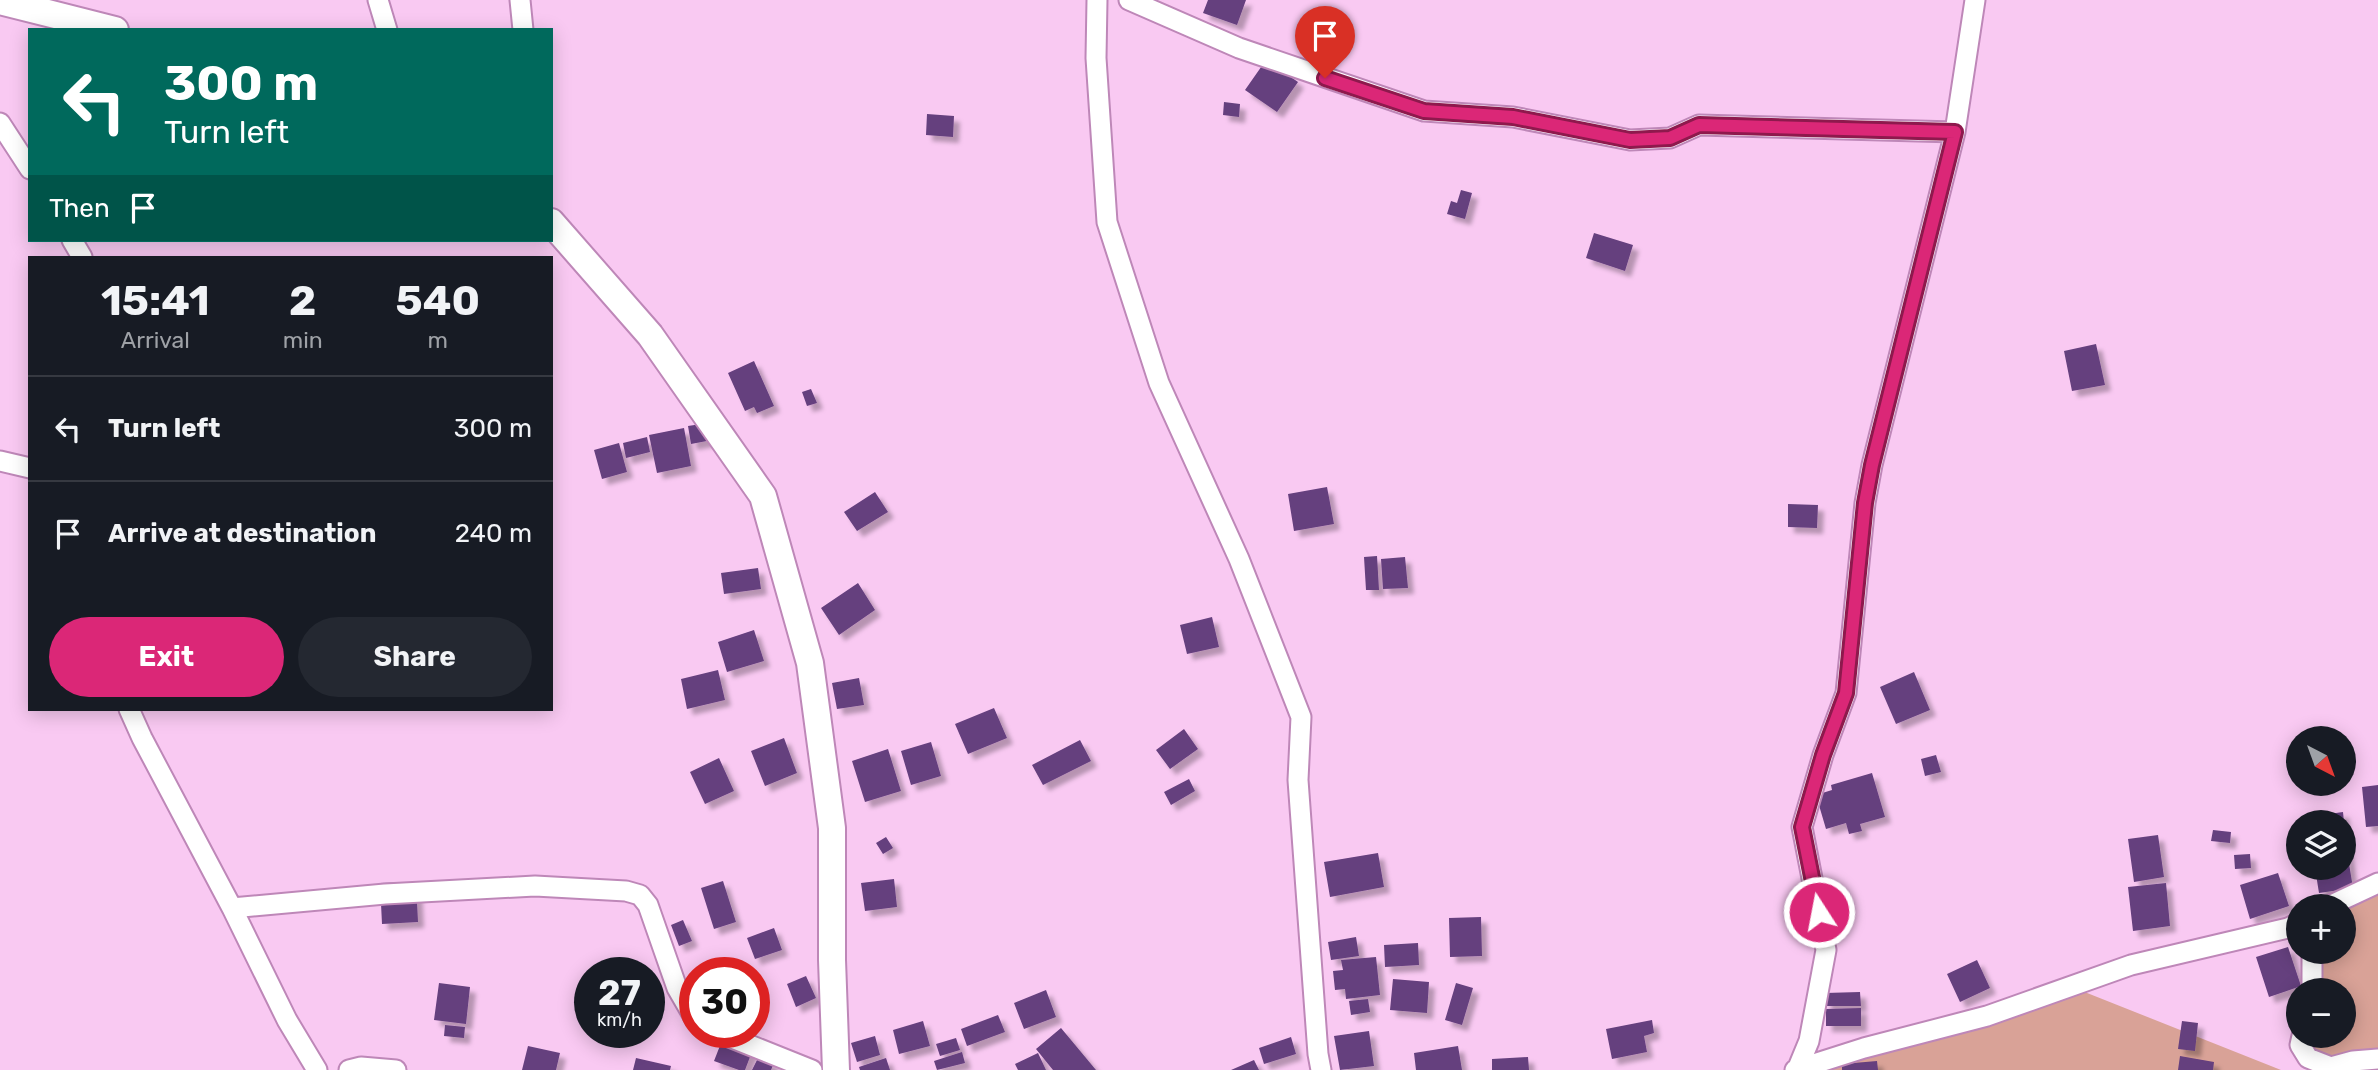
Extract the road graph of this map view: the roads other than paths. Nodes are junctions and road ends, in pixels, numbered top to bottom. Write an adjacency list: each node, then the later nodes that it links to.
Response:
1 (378, 0): 8 (street)
2 (520, 0): 9 (street)
3 (1097, 0): 30 (street)
4 (1129, 0): 11 (street)
5 (1975, 0): 11 (street)
6 (0, 1): 7 (street)
7 (107, 28)
8 (386, 28)
9 (523, 28)
10 (0, 122): 12 (street)
11 (1955, 132): 31 (street)
12 (28, 166)
13 (553, 224): 29 (street)
14 (0, 461): 15 (street)
15 (28, 468)
16 (130, 711): 19 (street)
17 (2378, 883): 18 (street)
18 (2352, 894)
19 (232, 908): 21 (street); 25 (street)
20 (2286, 928): 31 (street)
21 (679, 991)
22 (757, 1048): 28 (street)
23 (2302, 1048): 24 (street)
24 (2378, 1059)
25 (317, 1070)
26 (349, 1070): 27 (street)
27 (396, 1070)
28 (812, 1070)
29 (836, 1070)
30 (1321, 1070)
31 (1797, 1070)

